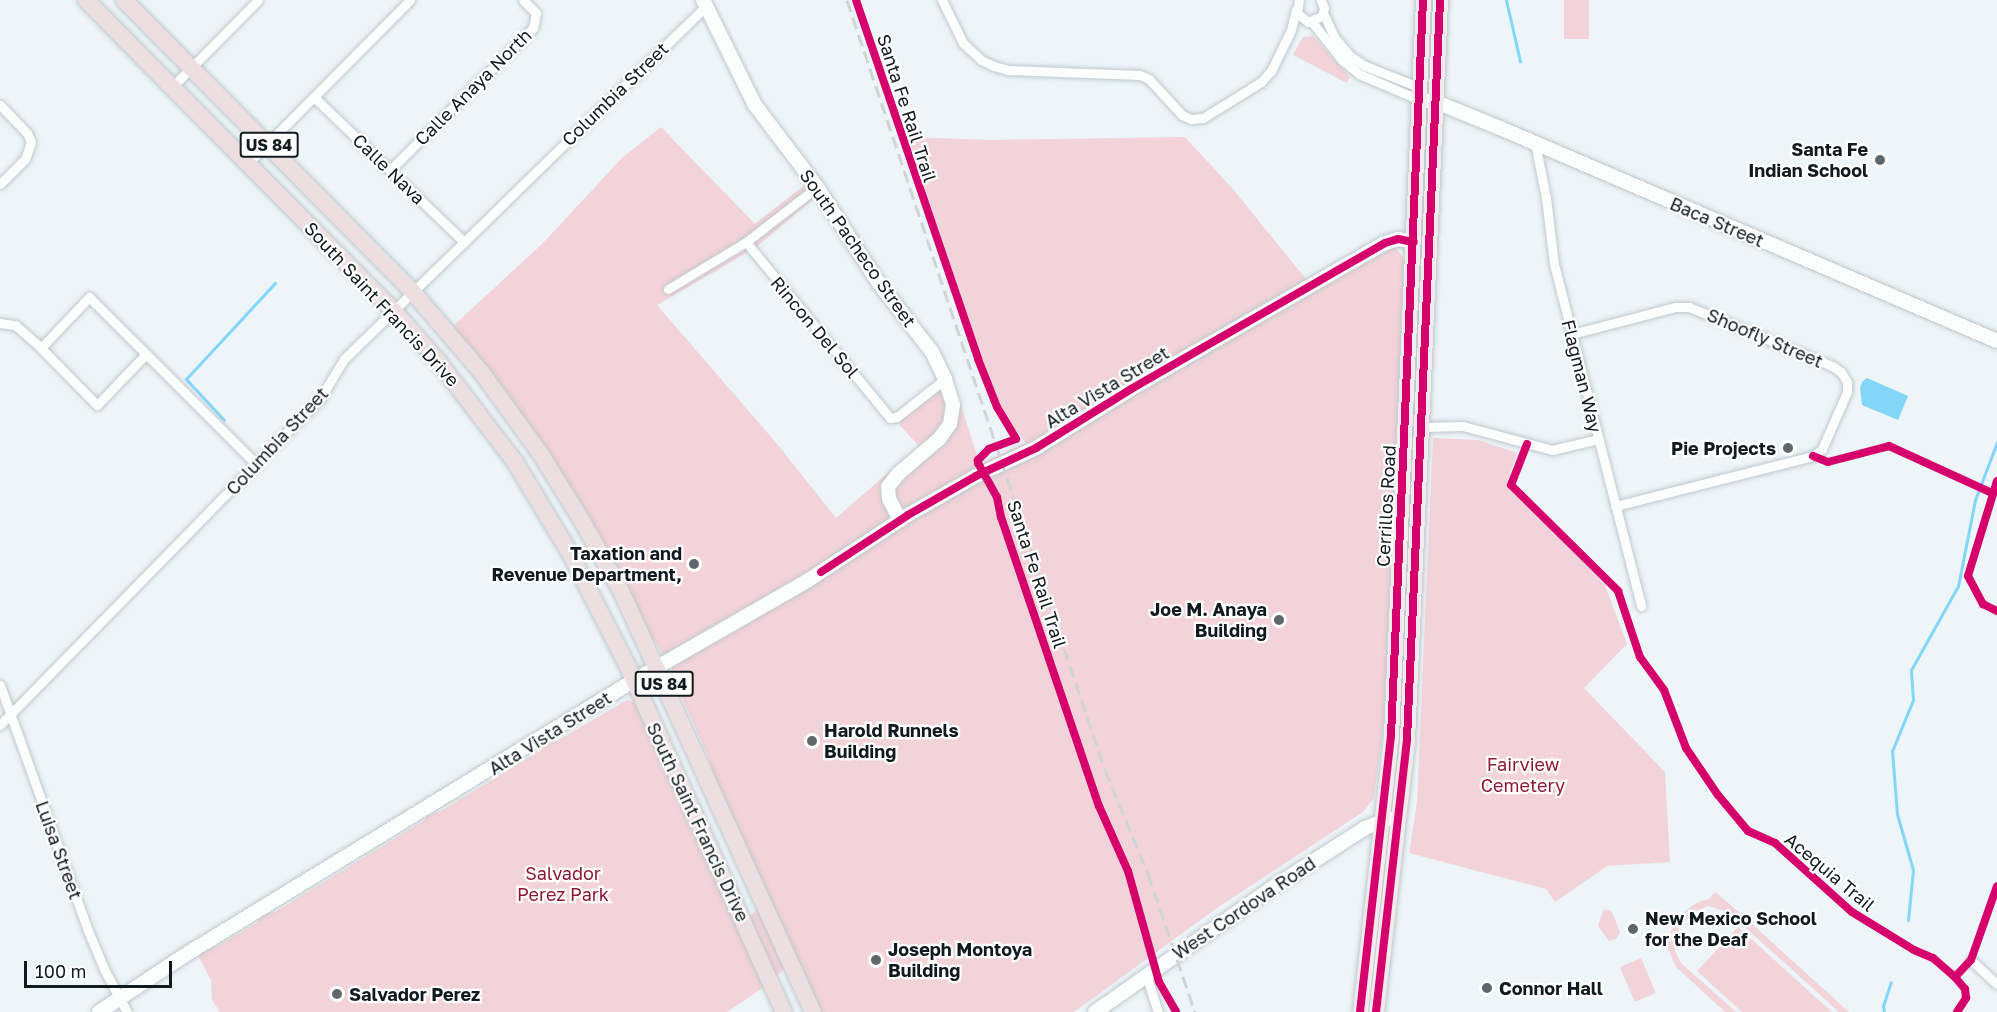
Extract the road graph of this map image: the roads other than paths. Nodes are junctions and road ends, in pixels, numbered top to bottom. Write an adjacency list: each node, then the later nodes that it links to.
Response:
1 (124, 0): 14 (highway, South Saint Francis Drive / US 84)
2 (258, 0): 14 (street)
3 (410, 0): 17 (street)
4 (523, 0): 23 (street, Calle Anaya North)
5 (942, 0): 13 (street)
6 (1423, 0): 16 (main road, Cerrillos Road)
7 (1440, 0): 18 (main road, Cerrillos Road)
8 (94, 3): 15 (highway, South Saint Francis Drive / US 84)
9 (704, 3): 25 (street, South Pacheco Street); 26 (street, Columbia Street)
10 (1298, 3): 12 (street); 13 (street)
11 (1325, 5): 12 (street); 16 (street)
12 (1309, 22): 13 (street); 16 (street)
13 (1292, 30)
14 (191, 67): 15 (street); 21 (highway, South Saint Francis Drive / US 84)
15 (172, 87): 22 (highway, South Saint Francis Drive / US 84)
16 (1420, 93): 18 (street, Baca Street); 28 (main road, Cerrillos Road)
17 (314, 97): 21 (street); 23 (street, Calle Nava)
18 (1436, 102): 20 (street, Baca Street); 38 (main road, Cerrillos Road)
19 (0, 105): 24 (street)
20 (1535, 143): 33 (street, Flagman Way); 34 (street, Baca Street)
21 (268, 144): 22 (street); 30 (highway, South Saint Francis Drive / US 84)
22 (248, 163): 31 (highway, South Saint Francis Drive / US 84)
23 (390, 170): 26 (street, Calle Nava)
24 (0, 184)
25 (817, 187): 27 (street); 37 (street, South Pacheco Street)
26 (464, 242): 30 (street, Columbia Street)
27 (746, 242): 29 (street); 37 (street, Rincon Del Sol)
28 (1414, 242): 40 (main road, Cerrillos Road); 43 (street, Alta Vista Street)
29 (668, 289)
30 (412, 291): 31 (street, Columbia Street); 45 (highway, South Saint Francis Drive / US 84)
31 (394, 311): 41 (street, Columbia Street); 46 (highway, South Saint Francis Drive / US 84)
32 (0, 323): 35 (street)
33 (1572, 334): 39 (street, Flagman Way); 42 (street, Shoofly Street)
34 (1997, 341)
35 (41, 348): 36 (street); 36 (street)
36 (146, 354): 41 (street)
37 (945, 379): 43 (street, South Pacheco Street)
38 (1422, 427): 39 (street); 40 (street); 50 (main road, Cerrillos Road)
39 (1598, 439): 42 (street, Flagman Way)
40 (1404, 440): 51 (main road, Cerrillos Road)
41 (257, 465): 48 (street, Columbia Street)
42 (1615, 506): 44 (street, Flagman Way)
43 (900, 520): 45 (street, Alta Vista Street)
44 (1641, 606)
45 (656, 668): 46 (street, Alta Vista Street); 61 (highway, South Saint Francis Drive / US 84)
46 (633, 681): 55 (street, Alta Vista Street); 60 (highway, South Saint Francis Drive / US 84)
47 (0, 685): 48 (street, Luisa Street)
48 (10, 716): 49 (street, Columbia Street); 55 (street, Luisa Street)
49 (0, 725)
50 (1399, 816): 51 (street, West Cordova Road); 57 (main road, Cerrillos Road)
51 (1381, 821): 53 (street, West Cordova Road); 56 (main road, Cerrillos Road)
52 (1971, 960): 54 (street)
53 (1146, 975): 62 (street, West Cordova Road); 63 (street)
54 (1997, 984)
55 (118, 999): 58 (street, Alta Vista Street); 59 (street, Luisa Street)
56 (1360, 1007): 57 (main road)
57 (1377, 1008)
58 (99, 1012)
59 (127, 1012)
60 (784, 1012)
61 (813, 1012)
62 (1095, 1012)
63 (1158, 1012)

